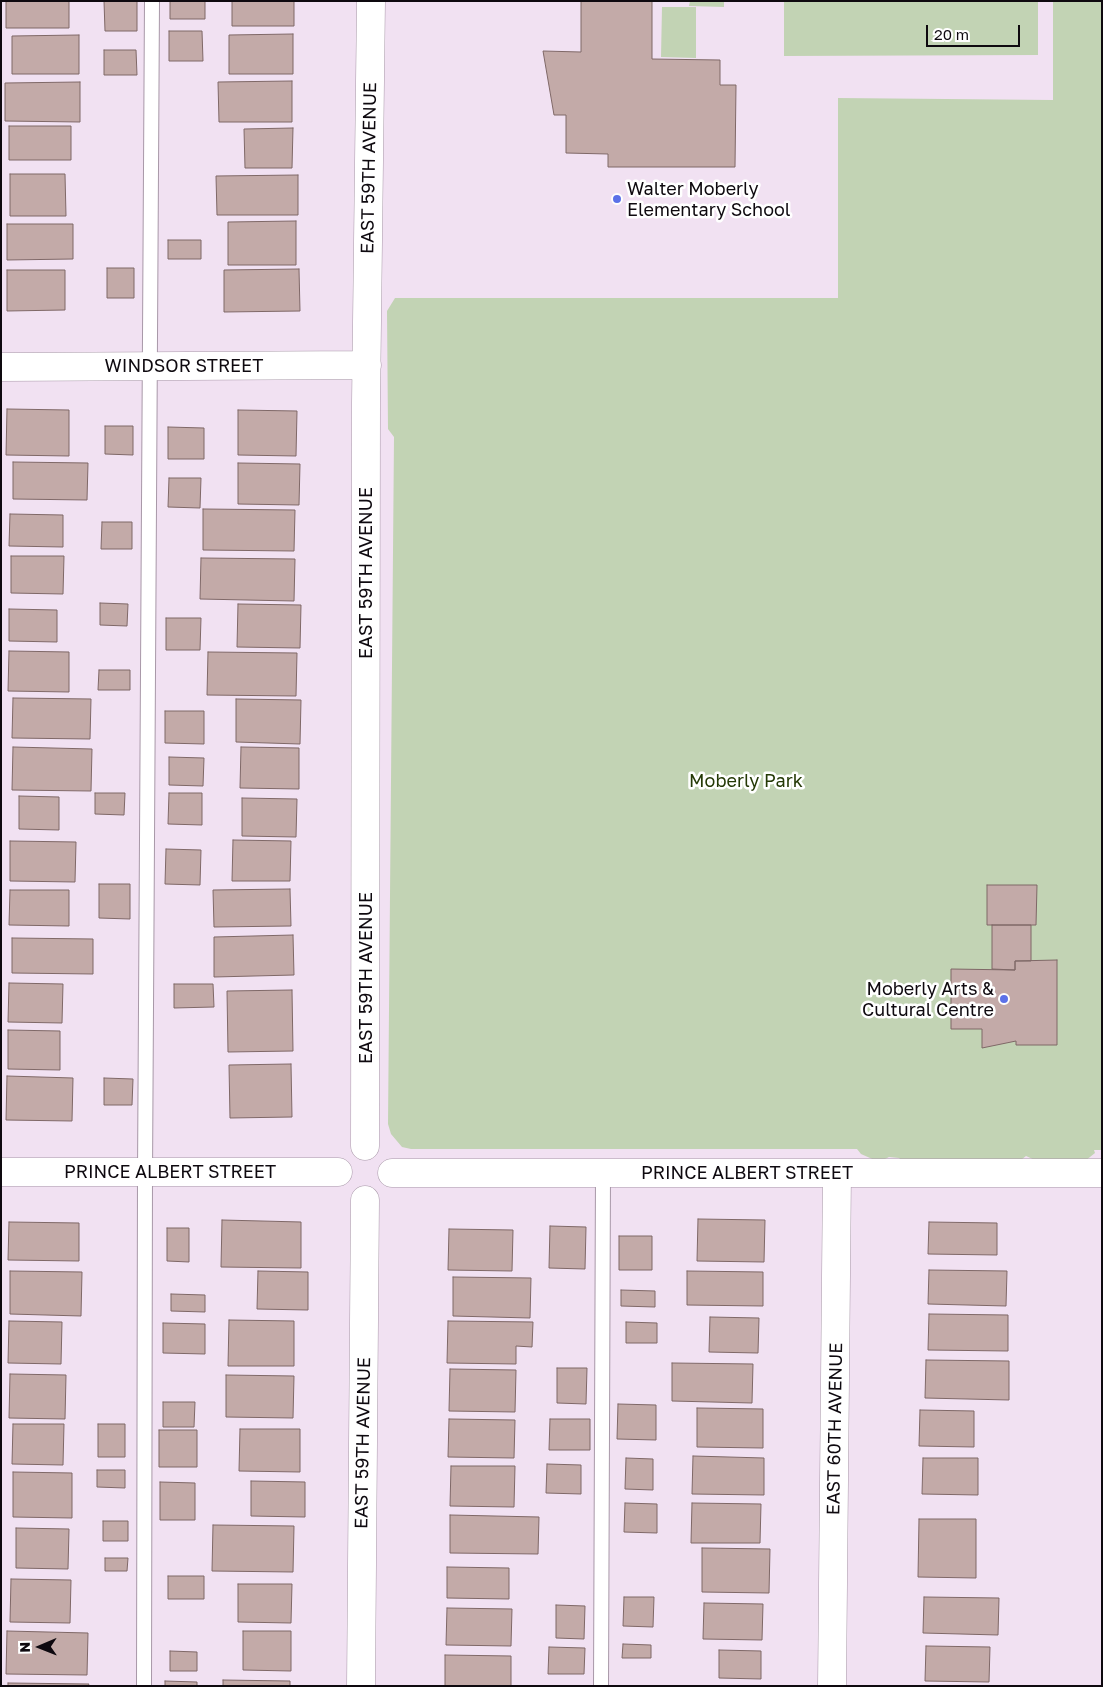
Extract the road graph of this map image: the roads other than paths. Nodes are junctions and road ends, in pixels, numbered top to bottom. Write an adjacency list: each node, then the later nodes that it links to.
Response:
1 (152, 1): 4 (lane)
2 (371, 1): 3 (street, EAST 59TH AVENUE)
3 (367, 365): 4 (street, WINDSOR STREET); 6 (street, EAST 59TH AVENUE)
4 (150, 366): 5 (street, WINDSOR STREET); 8 (lane)
5 (1, 367)
6 (365, 1146): 9 (street); 10 (street)
7 (1, 1172): 8 (street, PRINCE ALBERT STREET)
8 (145, 1172): 9 (street, PRINCE ALBERT STREET); 15 (lane)
9 (338, 1172): 14 (street)
10 (392, 1172): 11 (street, PRINCE ALBERT STREET); 14 (street)
11 (603, 1173): 12 (street, PRINCE ALBERT STREET); 17 (lane)
12 (837, 1173): 13 (street, PRINCE ALBERT STREET); 18 (street, EAST 60TH AVENUE)
13 (1102, 1173)
14 (365, 1200): 16 (street, EAST 59TH AVENUE)
15 (144, 1686)
16 (361, 1686)
17 (601, 1686)
18 (832, 1686)

